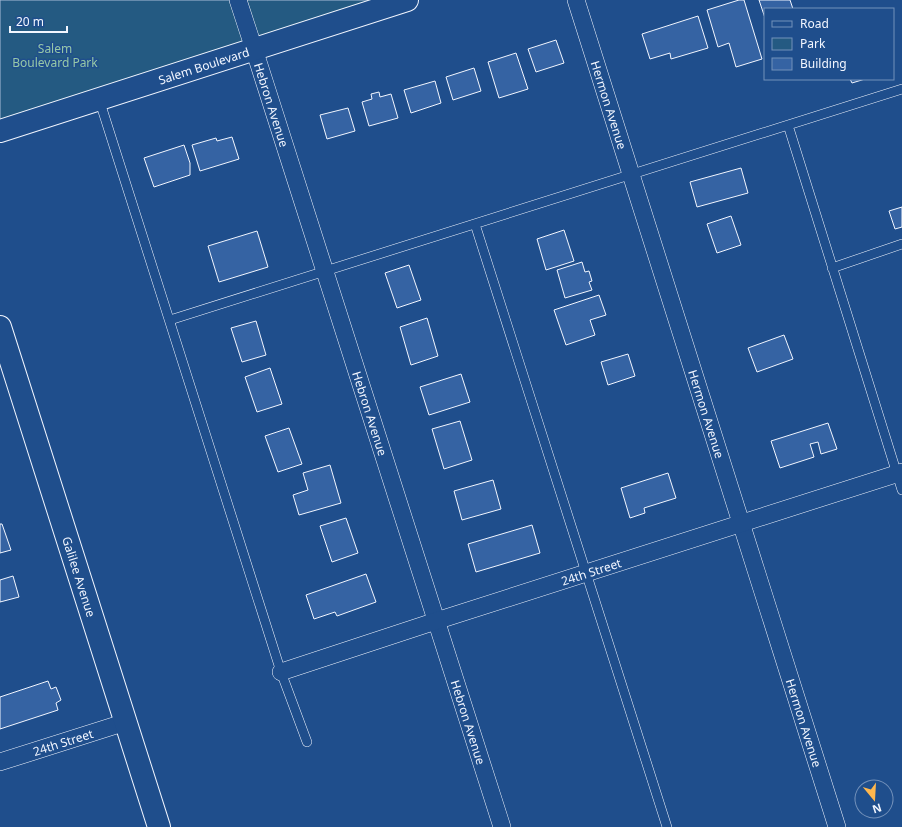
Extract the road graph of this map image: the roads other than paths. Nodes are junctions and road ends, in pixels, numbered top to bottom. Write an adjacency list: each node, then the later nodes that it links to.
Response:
1 (238, 0): 4 (street, Hebron Avenue)
2 (407, 0): 4 (street, Salem Boulevard)
3 (576, 0): 9 (street, Hermon Avenue)
4 (254, 49): 6 (street, Salem Boulevard); 13 (street, Hebron Avenue)
5 (902, 89): 7 (lane)
6 (100, 99): 8 (street, Salem Boulevard); 14 (lane)
7 (788, 125): 9 (lane); 12 (lane)
8 (0, 131)
9 (631, 174): 10 (lane); 17 (street, Hermon Avenue)
10 (475, 224): 13 (lane); 18 (lane)
11 (902, 244): 12 (lane)
12 (832, 268): 16 (lane)
13 (325, 271): 14 (lane); 19 (street, Hebron Avenue)
14 (170, 320): 20 (lane)
15 (0, 327): 21 (street, Galilee Avenue)
16 (900, 479): 17 (street, 24th Street)
17 (741, 523): 18 (street, 24th Street); 27 (street, Hermon Avenue)
18 (586, 573): 19 (street, 24th Street); 26 (lane)
19 (436, 621): 20 (street, 24th Street); 25 (street, Hebron Avenue)
20 (281, 672): 22 (lane)
21 (126, 722): 23 (street, 24th Street); 24 (street, Galilee Avenue)
22 (307, 742)
23 (0, 762)
24 (159, 827)
25 (502, 827)
26 (667, 827)
27 (837, 827)

